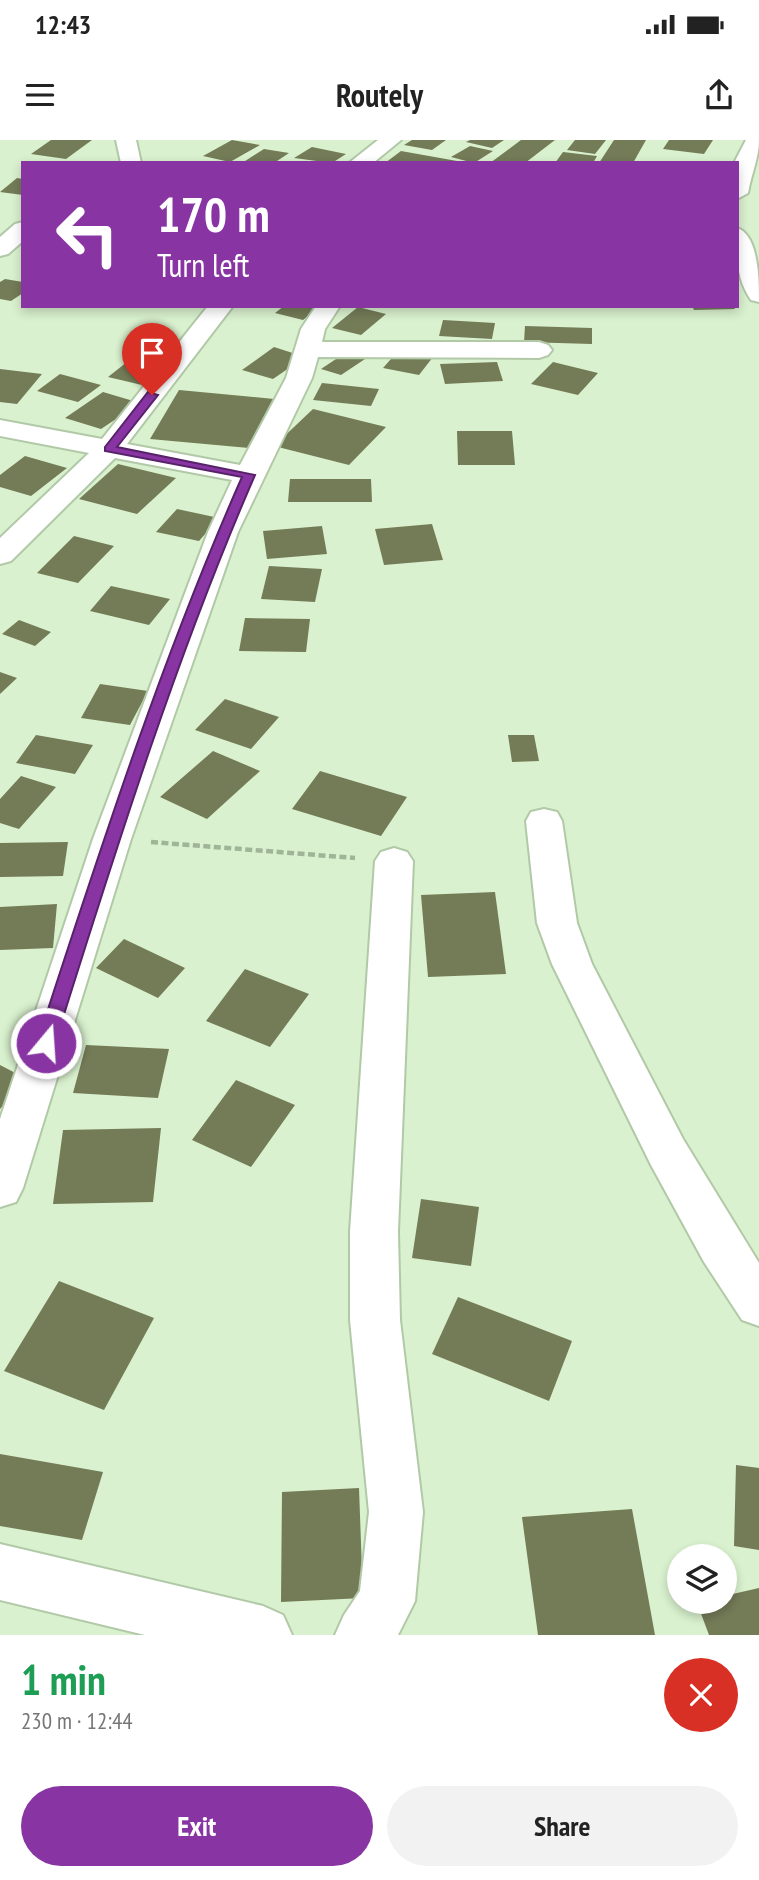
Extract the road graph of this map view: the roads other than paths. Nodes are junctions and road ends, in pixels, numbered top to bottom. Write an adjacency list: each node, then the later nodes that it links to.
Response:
1 (126, 140): 4 (main road)
2 (391, 140): 5 (main road)
3 (756, 140): 6 (main road)
4 (131, 161)
5 (362, 161)
6 (739, 182)
7 (0, 218): 8 (main road)
8 (21, 220)
9 (21, 231): 11 (main road)
10 (739, 240): 12 (main road)
11 (0, 249)
12 (759, 295)
13 (219, 308): 18 (main road)
14 (327, 308): 15 (main road)
15 (307, 349): 16 (main road); 19 (main road)
16 (539, 349)
17 (0, 428): 18 (main road)
18 (109, 449): 19 (main road); 20 (main road)
19 (249, 475): 23 (main road)
20 (0, 555)
21 (544, 821): 24 (main road)
22 (394, 862): 27 (main road)
23 (0, 1188)
24 (759, 1304)
25 (0, 1572): 26 (main road)
26 (263, 1635)
27 (364, 1635)

